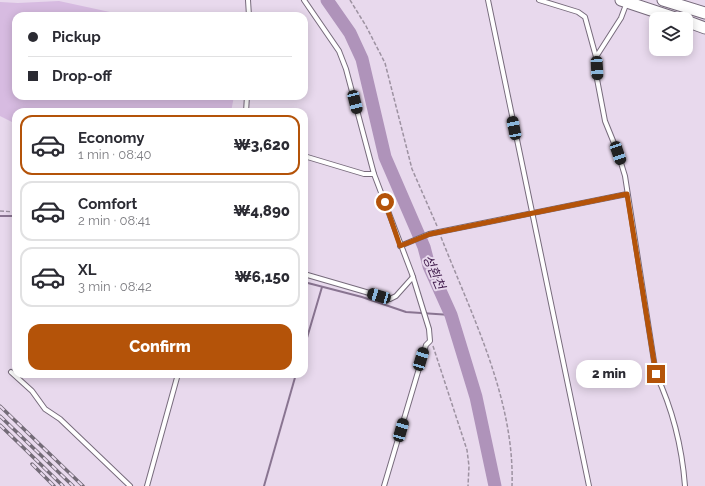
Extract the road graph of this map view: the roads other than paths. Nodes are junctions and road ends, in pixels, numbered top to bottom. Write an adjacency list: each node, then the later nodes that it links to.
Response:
1 (248, 0): 7 (lane)
2 (304, 0): 14 (lane)
3 (488, 0): 16 (lane)
4 (539, 0): 12 (lane)
5 (663, 0): 9 (main road)
6 (625, 1): 8 (main road); 12 (lane)
7 (249, 12)
8 (657, 12)
9 (705, 13)
10 (693, 24): 11 (main road)
11 (705, 28)
12 (596, 57): 15 (lane)
13 (308, 157): 14 (lane)
14 (374, 174): 17 (lane)
15 (627, 194): 16 (lane); 26 (lane)
16 (532, 213): 17 (lane); 25 (lane)
17 (400, 246): 19 (lane)
18 (308, 275): 19 (lane)
19 (413, 277): 24 (lane)
20 (18, 378): 22 (lane)
21 (177, 378): 23 (lane)
22 (130, 486)
23 (147, 486)
24 (384, 486)
25 (589, 486)
26 (686, 486)

